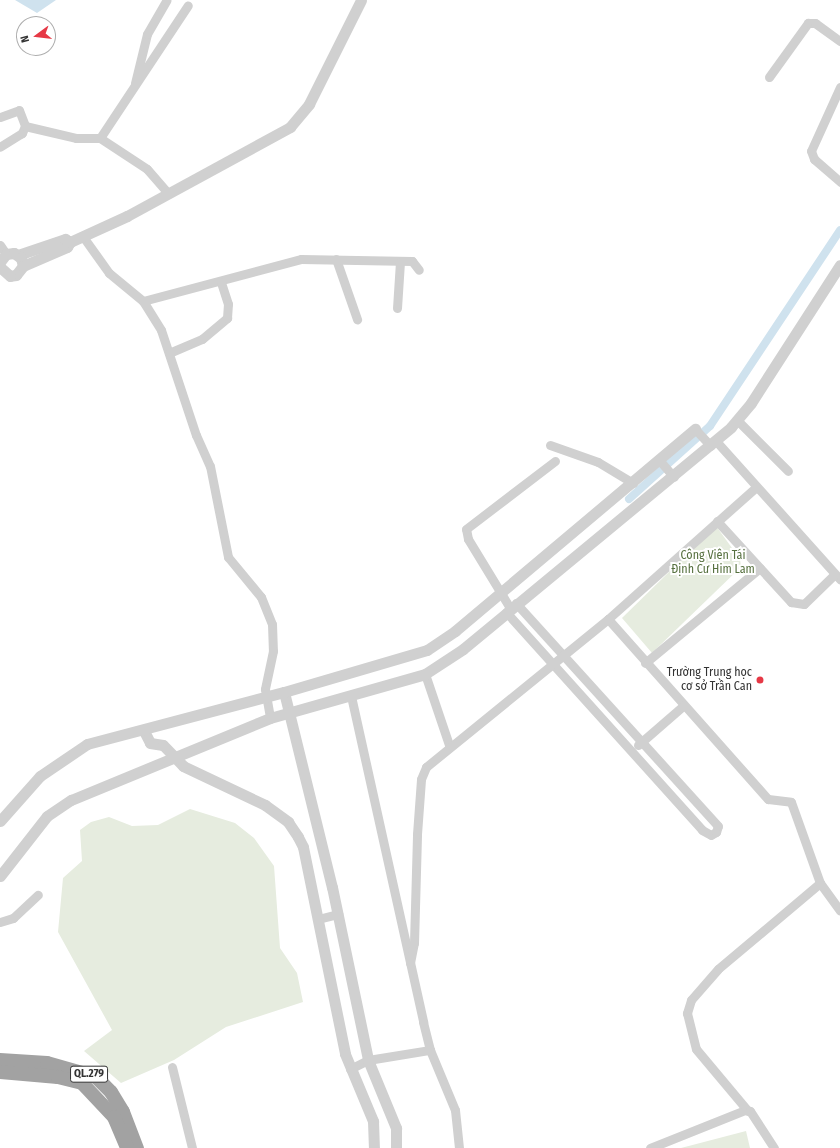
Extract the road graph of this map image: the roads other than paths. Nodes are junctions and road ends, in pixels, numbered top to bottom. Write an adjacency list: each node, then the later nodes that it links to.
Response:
1 (167, 0): 7 (street)
2 (361, 0): 13 (street)
3 (188, 5): 7 (street)
4 (840, 41): 5 (street)
5 (769, 77)
6 (840, 87): 12 (street)
7 (134, 88): 10 (street)
8 (0, 117): 9 (street)
9 (25, 126): 10 (street); 11 (street)
10 (100, 138): 13 (street)
11 (0, 147)
12 (840, 182)
13 (169, 194): 14 (street)
14 (84, 238): 15 (street); 25 (street)
15 (70, 242): 17 (street); 20 (street)
16 (2, 254): 17 (street)
17 (18, 255): 20 (street)
18 (336, 259): 19 (street); 24 (street); 27 (street)
19 (400, 262): 21 (street); 26 (street)
20 (23, 266): 23 (street)
21 (419, 270)
22 (838, 270): 29 (street)
23 (2, 272)
24 (221, 282): 25 (street); 28 (street)
25 (143, 301): 28 (street)
26 (397, 308)
27 (357, 319)
28 (169, 353): 49 (street)
29 (737, 420): 31 (street); 35 (street)
30 (698, 433): 31 (street); 34 (street)
31 (714, 443): 34 (street); 37 (street)
32 (550, 445): 36 (street)
33 (555, 461): 41 (street)
34 (666, 468): 36 (street); 42 (street)
35 (788, 471)
36 (633, 483): 41 (street)
37 (756, 487): 38 (street); 40 (street)
38 (718, 521): 39 (street); 43 (street)
39 (760, 568): 40 (street); 46 (street)
40 (838, 576)
41 (499, 594): 42 (street); 48 (street)
42 (511, 608): 44 (street); 45 (street); 47 (street)
43 (608, 619): 44 (street); 46 (street)
44 (563, 654): 45 (street); 55 (street)
45 (553, 663): 56 (street); 57 (street)
46 (645, 663): 51 (street)
47 (425, 674): 50 (street); 56 (street)
48 (284, 692): 49 (street); 52 (street)
49 (266, 696): 53 (street); 54 (street)
50 (351, 696): 52 (street); 67 (street)
51 (683, 706): 55 (street); 61 (street)
52 (290, 713): 53 (street); 64 (street)
53 (270, 718): 58 (street)
54 (144, 731): 58 (street); 59 (street)
55 (642, 742): 57 (street); 57 (street)
56 (449, 745): 67 (street)
57 (632, 751)
58 (172, 758): 60 (street); 65 (street)
59 (0, 821)
60 (0, 876)
61 (820, 883): 63 (street); 74 (street)
62 (38, 895): 66 (street)
63 (840, 911)
64 (334, 916): 65 (street); 70 (street)
65 (319, 919): 72 (street)
66 (0, 922)
67 (410, 963): 68 (street)
68 (430, 1050): 70 (street); 80 (street)
69 (0, 1060): 76 (highway, QL.279)
70 (365, 1062): 72 (street); 79 (street)
71 (172, 1067): 77 (street)
72 (351, 1069): 78 (street)
73 (0, 1072): 75 (highway, QL.279)
74 (748, 1111): 81 (street); 82 (street)
75 (127, 1148)
76 (137, 1148)
77 (192, 1148)
78 (374, 1148)
79 (396, 1148)
80 (459, 1148)
81 (650, 1148)
82 (774, 1148)

